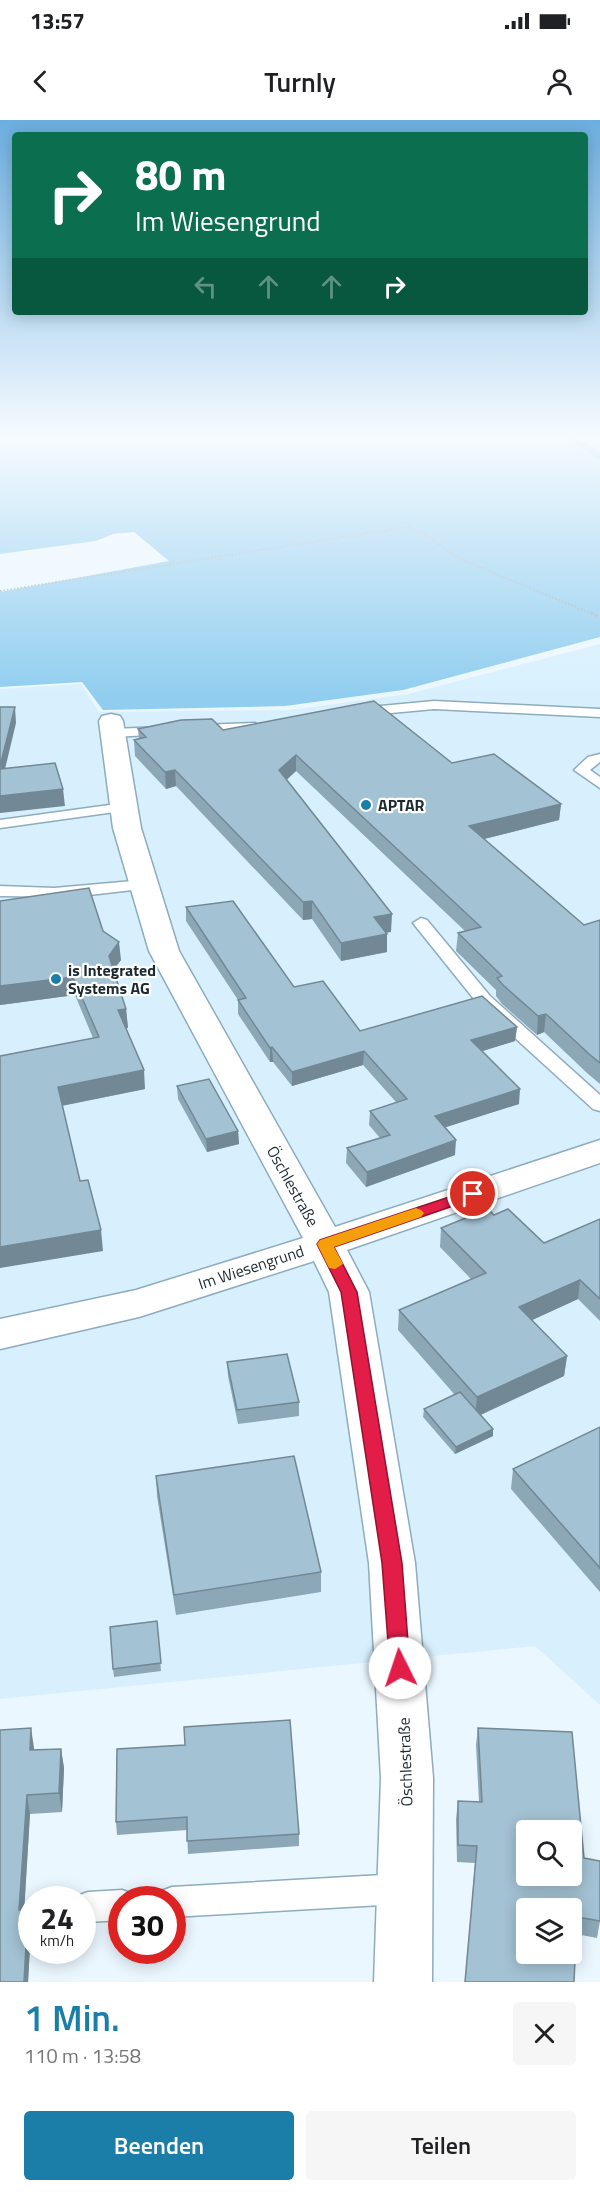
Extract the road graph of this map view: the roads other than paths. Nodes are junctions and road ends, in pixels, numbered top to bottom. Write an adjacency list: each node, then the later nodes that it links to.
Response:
1 (600, 712): 2 (lane)
2 (346, 715)
3 (271, 726): 4 (lane)
4 (112, 727): 7 (street, Öschlestraße)
5 (600, 758): 6 (lane)
6 (600, 784)
7 (124, 807): 8 (lane); 9 (street, Öschlestraße)
8 (0, 824)
9 (144, 885): 10 (lane); 14 (street, Öschlestraße)
10 (0, 891)
11 (422, 923): 12 (lane)
12 (600, 1105)
13 (600, 1151): 14 (street, Im Wiesengrund)
14 (325, 1244): 15 (street, Im Wiesengrund); 16 (street, Öschlestraße)
15 (0, 1334)
16 (405, 1889): 17 (lane); 18 (street, Öschlestraße)
17 (186, 1901)
18 (403, 1982)

